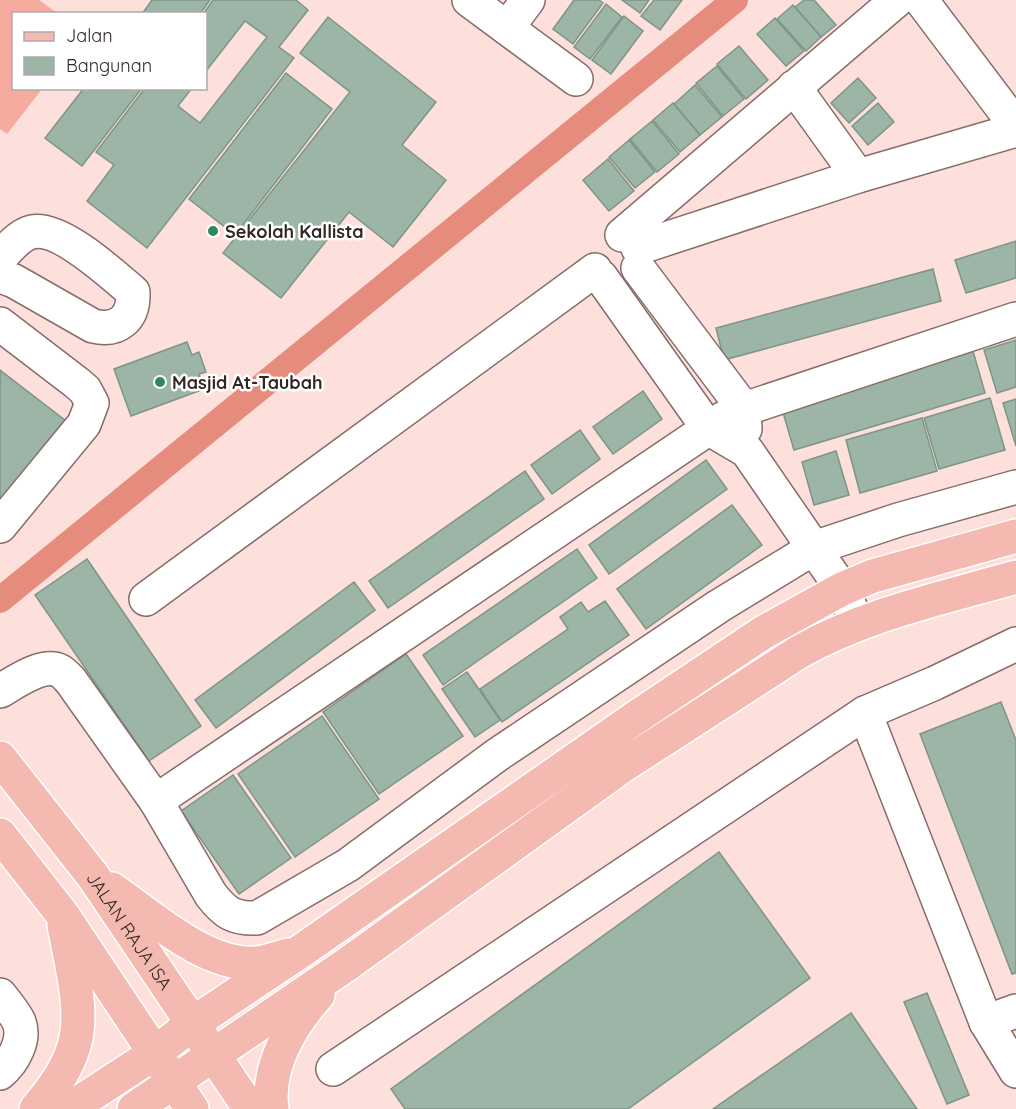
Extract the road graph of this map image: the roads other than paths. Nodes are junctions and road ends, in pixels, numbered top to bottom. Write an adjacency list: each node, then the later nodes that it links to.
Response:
1 (469, 0): 5 (street)
2 (528, 0): 5 (street)
3 (897, 0): 7 (street)
4 (921, 0): 8 (street)
5 (507, 28): 6 (street)
6 (576, 79)
7 (794, 87): 9 (street); 10 (street)
8 (1016, 128): 9 (street)
9 (858, 176): 10 (street)
10 (633, 250): 12 (street); 16 (street)
11 (0, 258): 13 (street)
12 (598, 274): 17 (street); 25 (street)
13 (0, 276)
14 (1016, 319): 16 (street)
15 (0, 324): 20 (street)
16 (744, 409): 17 (street); 18 (street)
17 (708, 428): 18 (street); 31 (street)
18 (747, 451): 22 (street)
19 (1016, 487): 22 (street)
20 (0, 526)
21 (1016, 536): 24 (main road)
22 (814, 548): 24 (street); 31 (street)
23 (1016, 577): 26 (main road)
24 (842, 589): 26 (street); 35 (main road)
25 (146, 599)
26 (858, 624): 36 (main road)
27 (1016, 644): 29 (street)
28 (0, 691): 31 (street)
29 (865, 713): 38 (street); 42 (street)
30 (0, 758): 33 (main road, JALAN RAJA ISA)
31 (156, 801)
32 (0, 835): 34 (main road)
33 (93, 876): 35 (main road); 39 (main road, JALAN RAJA ISA)
34 (62, 914): 40 (main road); 46 (main road)
35 (301, 951): 39 (main road)
36 (346, 965): 41 (main road); 51 (main road)
37 (0, 995): 44 (street)
38 (1001, 1017): 43 (street)
39 (192, 1024): 40 (main road); 41 (main road, JALAN RAJA ISA)
40 (155, 1053): 45 (main road); 47 (main road)
41 (214, 1055): 45 (main road); 50 (main road, JALAN RAJA ISA)
42 (333, 1069)
43 (1016, 1071)
44 (0, 1073)
45 (175, 1082): 48 (main road); 49 (main road)
46 (36, 1109)
47 (69, 1109)
48 (134, 1109)
49 (192, 1109)
50 (250, 1109)
51 (272, 1109)

